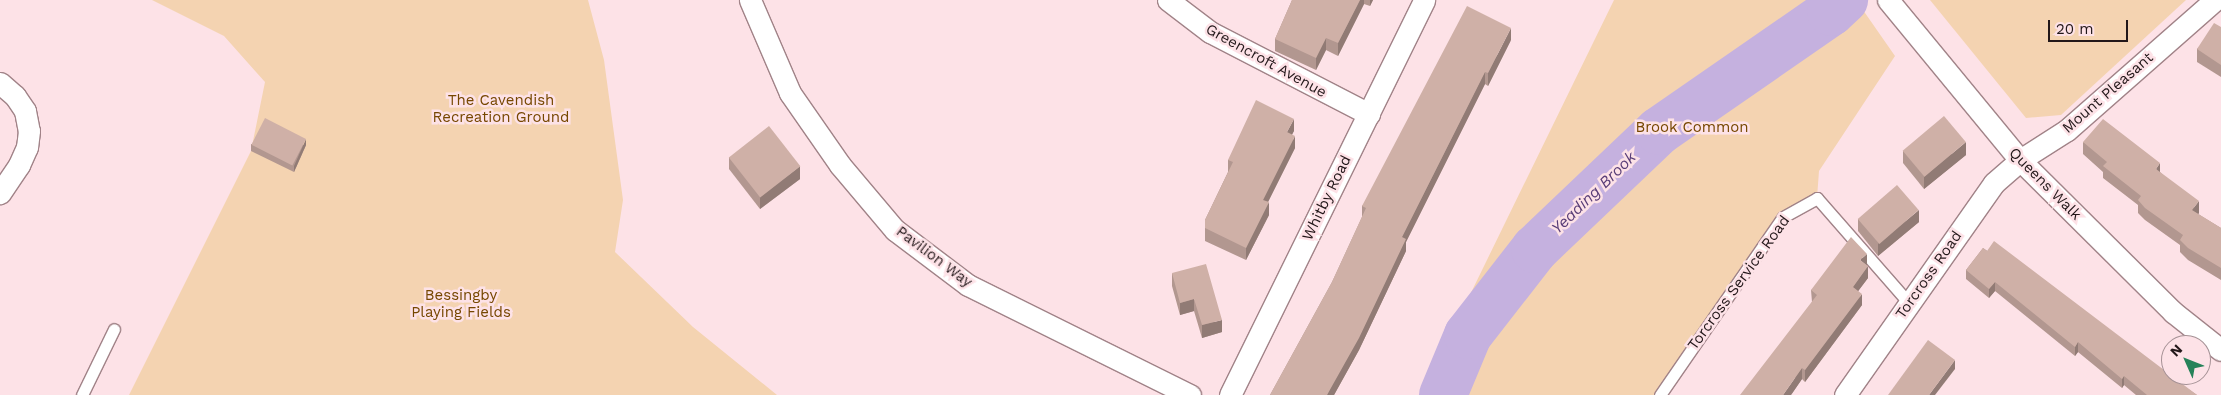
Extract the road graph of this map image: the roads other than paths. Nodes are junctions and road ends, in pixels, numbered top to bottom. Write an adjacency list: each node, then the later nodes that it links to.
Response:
1 (750, 0): 14 (street, Pavilion Way)
2 (1168, 0): 7 (street, Greencroft Avenue)
3 (1424, 0): 7 (street, Whitby Road)
4 (1888, 0): 8 (street, Queens Walk)
5 (2215, 0): 8 (street, Mount Pleasant)
6 (0, 83): 9 (street)
7 (1369, 114): 15 (street, Whitby Road)
8 (2020, 160): 10 (street, Torcross Road); 12 (street, Queens Walk)
9 (0, 193)
10 (1909, 303): 16 (lane, Torcross Service Road); 17 (street, Torcross Road)
11 (114, 329): 13 (lane)
12 (2221, 350)
13 (82, 395)
14 (1190, 395)
15 (1230, 395)
16 (1660, 395)
17 (1846, 395)

